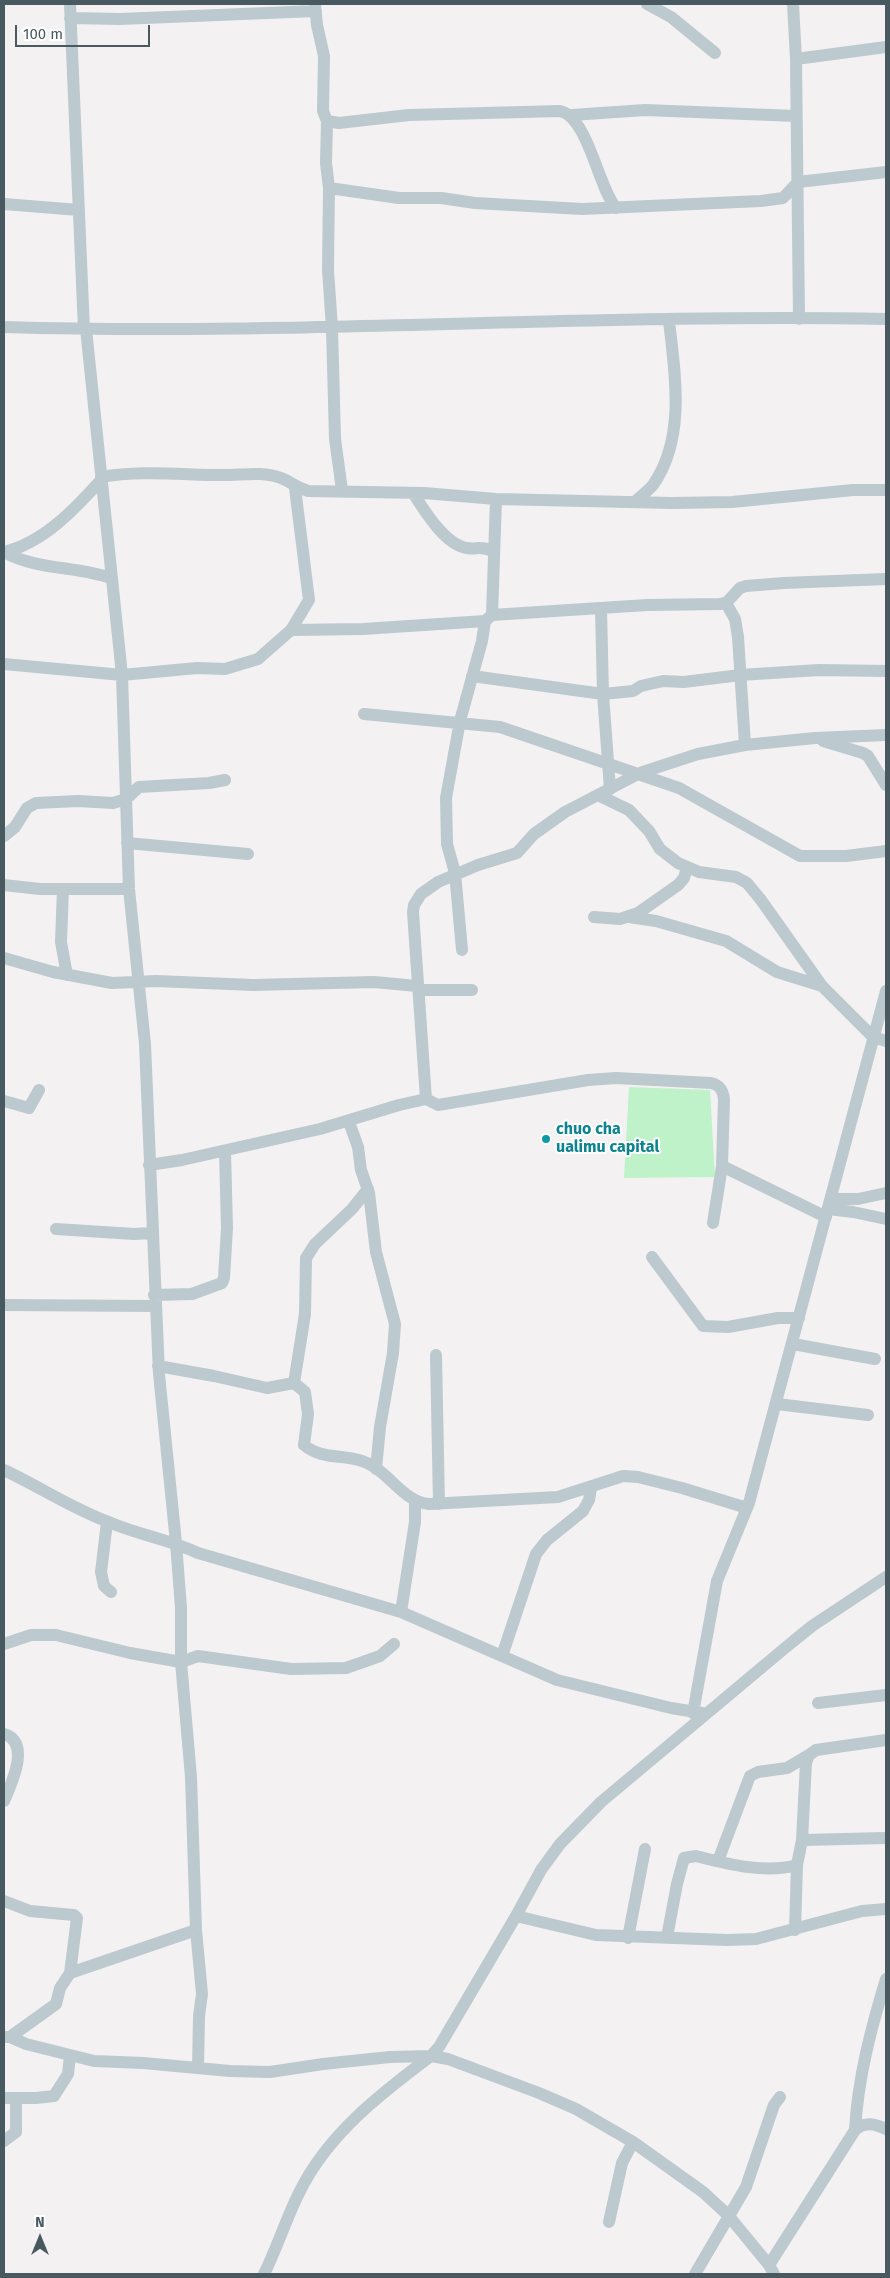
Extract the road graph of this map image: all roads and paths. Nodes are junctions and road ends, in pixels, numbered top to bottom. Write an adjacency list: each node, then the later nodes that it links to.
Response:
1 (70, 4): 5 (street)
2 (647, 4): 7 (street)
3 (793, 4): 8 (street)
4 (315, 7): 5 (street); 11 (street)
5 (70, 18): 17 (street)
6 (886, 47): 8 (street)
7 (715, 53)
8 (796, 59): 10 (street)
9 (572, 115): 10 (street); 11 (street); 16 (street)
10 (796, 116): 13 (street)
11 (327, 121): 14 (street)
12 (886, 172): 13 (street)
13 (798, 182): 16 (street); 18 (street)
14 (329, 188): 16 (street); 22 (street)
15 (4, 204): 17 (street)
16 (616, 208)
17 (80, 210): 23 (street)
18 (799, 319): 19 (street); 20 (street)
19 (886, 319)
20 (668, 321): 22 (street); 30 (street)
21 (4, 327): 23 (street)
22 (332, 328): 23 (street); 26 (street)
23 (85, 329): 24 (street)
24 (101, 479): 25 (street); 32 (street); 33 (street)
25 (295, 488): 26 (street); 38 (street)
26 (342, 490): 28 (street)
27 (886, 490): 30 (street)
28 (413, 493): 29 (street); 31 (street)
29 (496, 498): 30 (street); 31 (street)
30 (636, 501)
31 (493, 550): 37 (street)
32 (4, 552): 33 (street)
33 (111, 578): 41 (street)
34 (886, 579): 35 (street)
35 (726, 603): 36 (street); 42 (street)
36 (602, 608): 37 (street); 44 (street)
37 (489, 618): 38 (street); 43 (street)
38 (291, 630): 41 (street)
39 (4, 664): 41 (street)
40 (886, 670): 42 (street)
41 (122, 675): 58 (street)
42 (740, 675): 44 (street); 49 (street)
43 (472, 676): 44 (street); 46 (street)
44 (603, 694): 50 (street)
45 (364, 714): 46 (street)
46 (460, 722): 50 (street); 65 (street)
47 (886, 735): 48 (street)
48 (815, 738): 49 (street); 54 (street)
49 (744, 745): 51 (street)
50 (608, 762): 52 (street); 55 (street)
51 (661, 766): 52 (street); 56 (street)
52 (640, 774): 55 (street); 56 (street)
53 (225, 780): 58 (street)
54 (886, 785)
55 (614, 787): 57 (street); 59 (street)
56 (680, 788): 62 (street)
57 (598, 795): 59 (street); 65 (street)
58 (126, 800): 60 (street); 61 (street)
59 (629, 810): 64 (street)
60 (4, 836)
61 (127, 843): 63 (street); 68 (street)
62 (886, 851)
63 (248, 854)
64 (687, 867): 70 (street); 75 (street)
65 (455, 873): 71 (street); 76 (street)
66 (4, 884): 67 (street)
67 (63, 889): 68 (street); 73 (street)
68 (129, 889): 74 (street)
69 (594, 917): 70 (street)
70 (629, 917): 75 (street)
71 (462, 950)
72 (4, 958): 73 (street)
73 (67, 975): 74 (street)
74 (139, 981): 76 (street); 85 (street)
75 (822, 986): 79 (street)
76 (418, 988): 77 (street); 81 (street)
77 (472, 990)
78 (886, 991): 79 (street)
79 (882, 1038): 89 (street)
80 (39, 1090): 82 (street)
81 (426, 1099): 83 (street); 86 (street)
82 (4, 1102)
83 (349, 1122): 84 (street); 87 (street)
84 (225, 1151): 85 (street); 95 (street)
85 (149, 1165): 93 (street)
86 (722, 1166): 89 (street); 91 (street)
87 (368, 1189): 102 (street); 106 (street)
88 (886, 1193): 89 (street)
89 (828, 1209): 90 (street); 97 (street)
90 (886, 1219)
91 (713, 1223)
92 (56, 1229): 93 (street)
93 (152, 1232): 95 (street)
94 (652, 1257): 97 (street)
95 (155, 1300): 96 (street); 101 (street)
96 (4, 1305)
97 (800, 1318): 98 (street)
98 (793, 1344): 100 (street); 103 (street)
99 (436, 1355): 109 (street)
100 (875, 1358)
101 (158, 1366): 102 (street); 112 (street)
102 (294, 1383): 106 (street)
103 (777, 1404): 104 (street); 110 (street)
104 (868, 1415)
105 (4, 1470): 111 (street)
106 (376, 1470): 108 (street)
107 (591, 1488): 109 (street); 110 (street); 118 (street)
108 (415, 1502): 109 (street); 115 (street)
109 (439, 1504)
110 (747, 1508): 122 (street)
111 (107, 1522): 112 (street); 114 (street)
112 (176, 1543): 115 (street); 119 (street)
113 (886, 1577): 123 (street)
114 (111, 1592)
115 (401, 1612): 118 (street)
116 (4, 1644): 119 (street)
117 (394, 1644): 119 (street)
118 (502, 1656): 122 (street)
119 (181, 1662): 136 (street)
120 (886, 1695): 121 (street)
121 (818, 1703)
122 (693, 1713): 123 (street)
123 (706, 1714): 135 (street)
124 (4, 1734): 127 (street)
125 (886, 1740): 126 (street)
126 (809, 1755): 129 (street); 131 (street)
127 (4, 1801)
128 (886, 1838): 129 (street)
129 (802, 1840): 132 (street)
130 (645, 1849): 139 (street)
131 (718, 1861): 132 (street); 138 (street)
132 (797, 1865): 137 (street)
133 (4, 1901): 140 (street)
134 (886, 1909): 137 (street)
135 (516, 1916): 139 (street); 144 (street)
136 (196, 1930): 140 (street); 145 (street)
137 (794, 1930): 138 (street)
138 (667, 1937): 139 (street)
139 (628, 1938)
140 (70, 1973): 142 (street)
141 (886, 1979): 148 (street)
142 (7, 2037): 143 (street)
143 (70, 2056): 145 (street); 147 (street)
144 (431, 2056): 145 (street); 153 (street); 157 (street)
145 (198, 2068)
146 (780, 2097): 154 (street)
147 (10, 2099): 152 (street)
148 (856, 2108): 149 (street); 151 (street)
149 (874, 2124): 150 (street); 151 (street)
150 (886, 2129)
151 (855, 2130): 156 (street)
152 (4, 2141)
153 (633, 2142): 154 (street); 155 (street)
154 (728, 2215): 156 (street); 158 (street)
155 (609, 2222)
156 (771, 2270)
157 (264, 2274)
158 (695, 2274)

